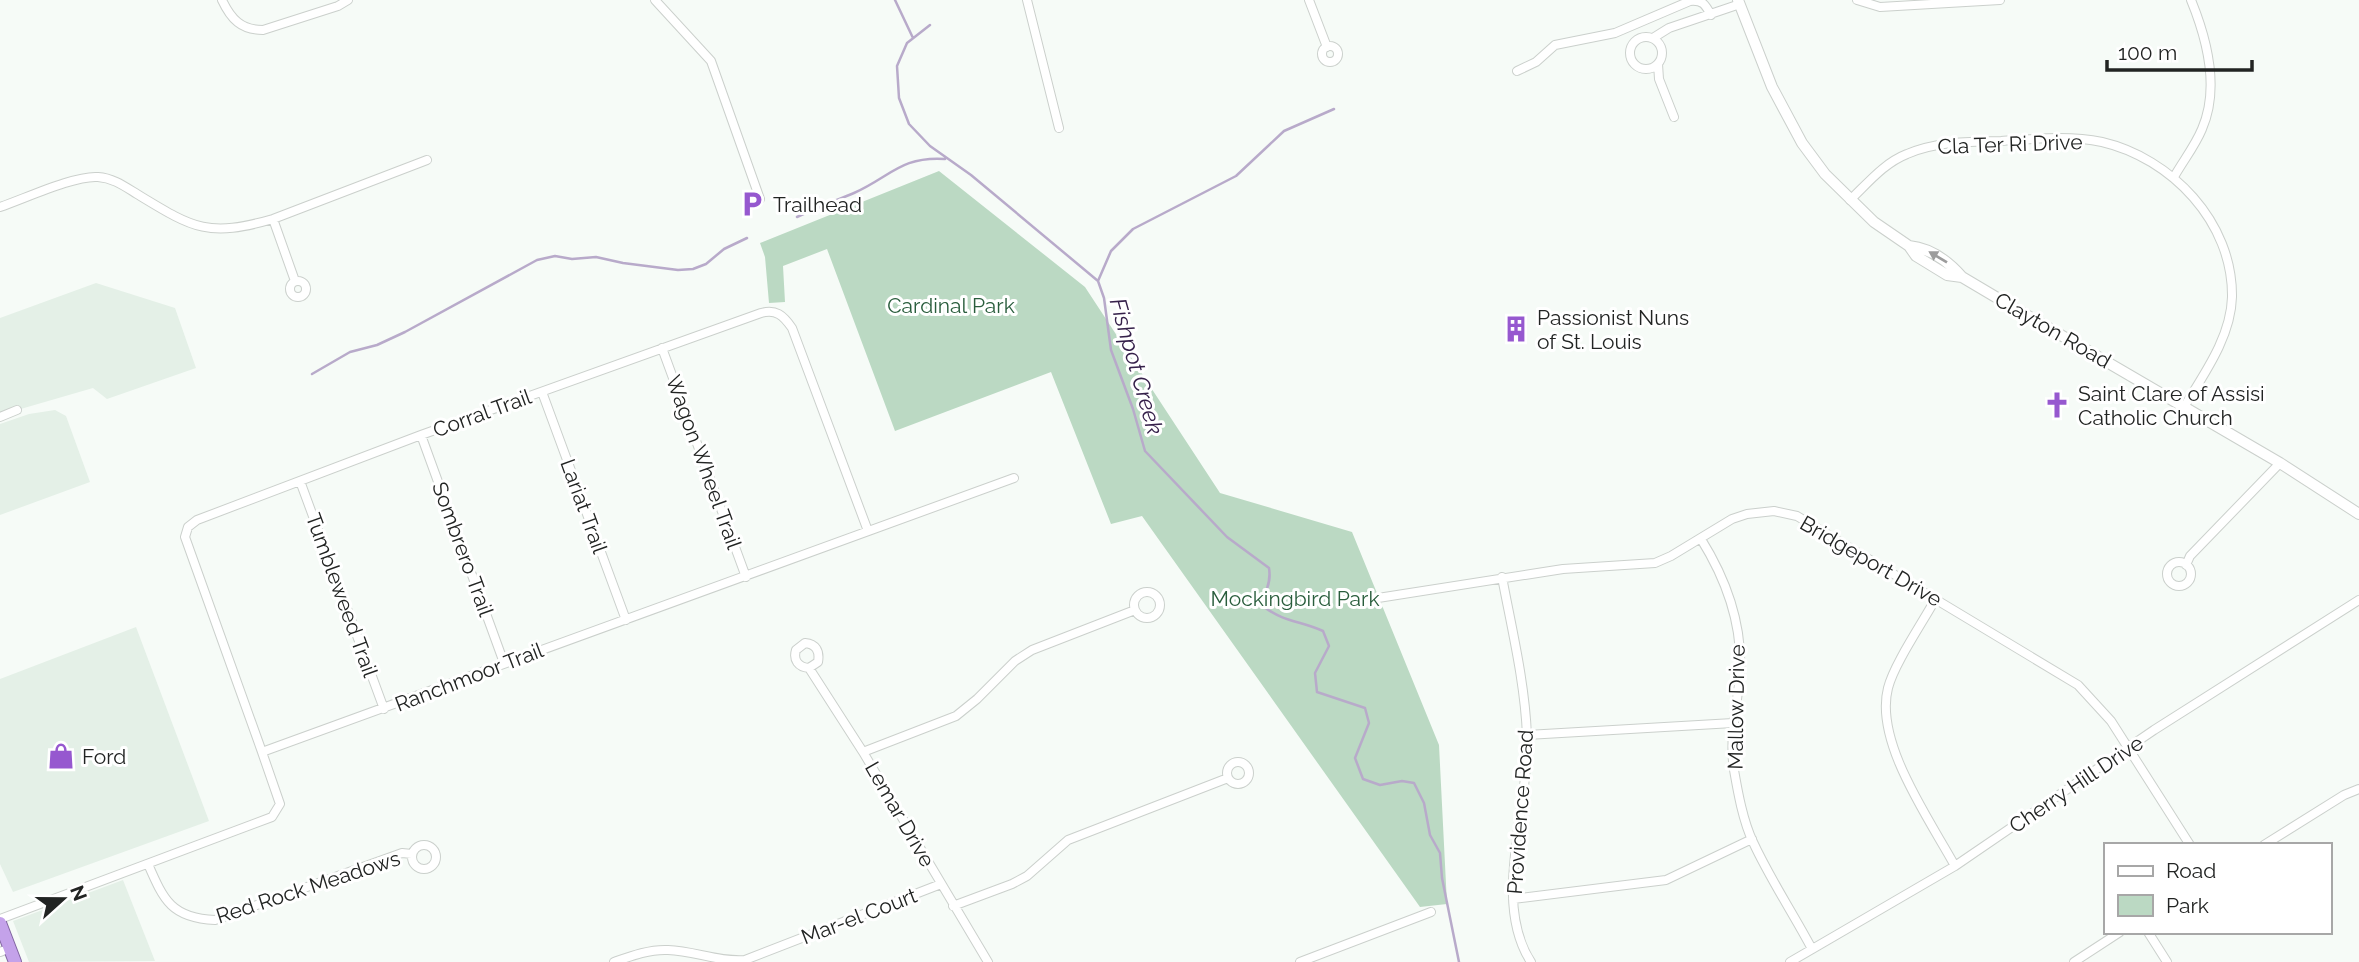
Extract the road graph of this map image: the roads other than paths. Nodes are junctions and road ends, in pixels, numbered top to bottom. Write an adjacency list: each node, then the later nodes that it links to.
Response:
1 (222, 0): 2 (street)
2 (348, 0)
3 (655, 0): 19 (street)
4 (1027, 0): 16 (street)
5 (1309, 0): 12 (street)
6 (1857, 0): 7 (street)
7 (2000, 0)
8 (2191, 0): 18 (street)
9 (1739, 2): 10 (street); 20 (main road, Clayton Road)
10 (1711, 15): 11 (street); 14 (street)
11 (1653, 38): 13 (street); 13 (street)
12 (1327, 47)
13 (1657, 64): 15 (street)
14 (1517, 71)
15 (1674, 117)
16 (1059, 128)
17 (427, 160): 22 (street)
18 (2174, 177): 20 (street, Cla Ter Ri Drive); 26 (street, Cla Ter Ri Drive)
19 (761, 199)
20 (1850, 200): 26 (main road, Clayton Road)
21 (0, 207): 22 (street)
22 (273, 219): 23 (street)
23 (295, 281)
24 (662, 348): 25 (street, Corral Trail); 34 (street, Corral Trail); 37 (street, Wagon Wheel Trail)
25 (542, 392): 29 (street, Corral Trail); 43 (street, Lariat Trail)
26 (2184, 407): 30 (main road, Clayton Road)
27 (17, 410): 28 (street)
28 (0, 417)
29 (421, 435): 32 (street, Corral Trail); 44 (street, Sombrero Trail)
30 (2280, 463): 33 (main road, Clayton Road); 36 (street)
31 (1014, 478): 34 (street, Ranchmoor Trail)
32 (300, 481): 46 (street, Tumbleweed Trail); 50 (street, Corral Trail)
33 (2359, 514)
34 (868, 531): 37 (street, Ranchmoor Trail)
35 (1700, 539): 38 (street, Bridgeport Drive); 40 (street, Bridgeport Drive); 47 (street, Mallow Drive)
36 (2186, 565)
37 (746, 576): 43 (street, Ranchmoor Trail)
38 (1502, 578): 39 (street, Bridgeport Drive); 48 (street, Providence Road)
39 (1378, 598)
40 (1936, 598): 49 (street, Bridgeport Drive); 59 (street)
41 (2359, 600): 49 (street, Cherry Hill Drive)
42 (1135, 610): 51 (street)
43 (626, 620): 44 (street, Ranchmoor Trail)
44 (504, 663): 46 (street, Ranchmoor Trail)
45 (809, 668): 51 (street, Lemar Drive)
46 (384, 709): 50 (street, Ranchmoor Trail)
47 (1733, 723): 48 (street); 54 (street, Mallow Drive)
48 (1527, 735): 61 (street, Providence Road)
49 (2129, 748): 55 (street, Bridgeport Drive); 59 (street, Cherry Hill Drive)
50 (262, 752): 58 (street)
51 (863, 752): 60 (street, Lemar Drive)
52 (1228, 778): 62 (street)
53 (2359, 789): 56 (street)
54 (1752, 839): 61 (street); 67 (street, Mallow Drive)
55 (2189, 843)
56 (2267, 843)
57 (412, 854): 58 (street, Red Rock Meadows)
58 (148, 864): 64 (street)
59 (1955, 866): 67 (street, Cherry Hill Drive)
60 (941, 884): 62 (street, Lemar Drive); 70 (street, Mar-el Court)
61 (1513, 899): 73 (street, Providence Road)
62 (953, 906): 71 (street, Lemar Drive)
63 (1431, 912): 72 (street)
64 (0, 921): 68 (highway)
65 (2117, 934): 75 (street)
66 (2149, 934): 76 (street)
67 (1812, 949): 74 (street, Cherry Hill Drive)
68 (5, 950): 69 (highway)
69 (15, 962)
70 (614, 962)
71 (988, 962)
72 (1300, 962)
73 (1531, 962)
74 (1790, 962)
75 (2074, 962)
76 (2167, 962)

